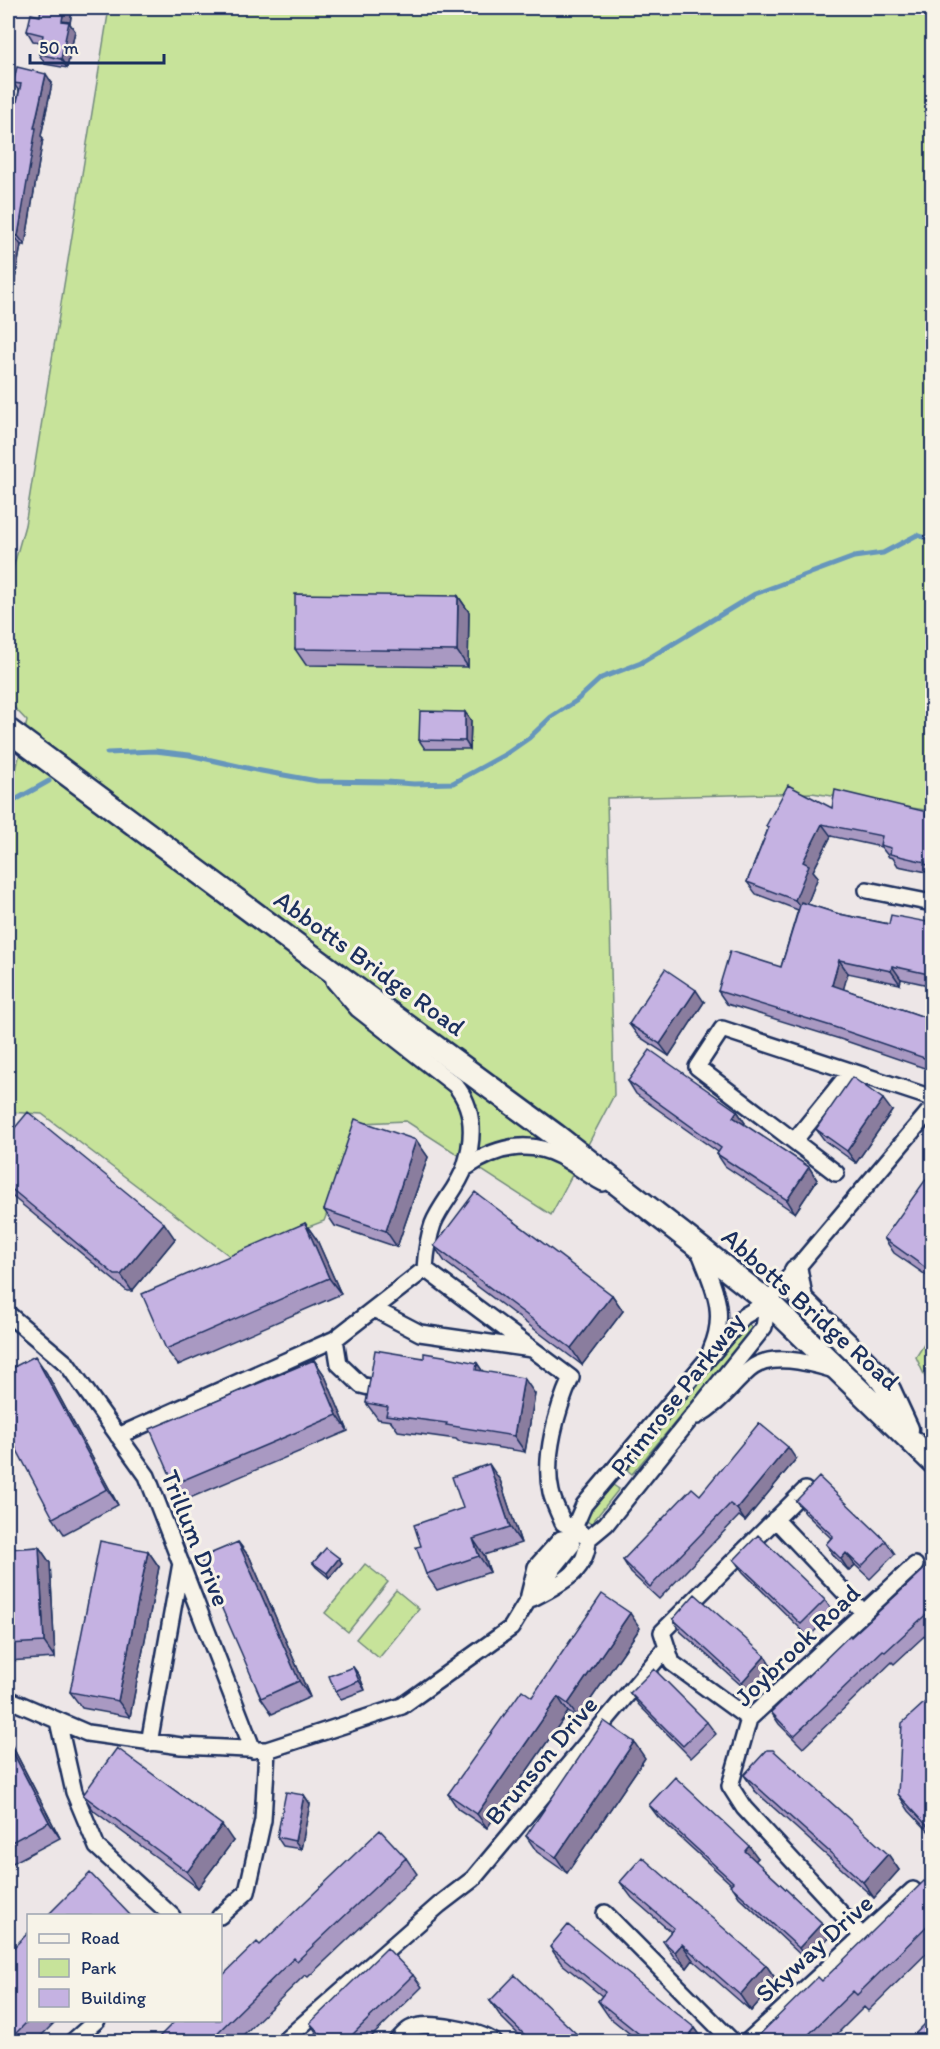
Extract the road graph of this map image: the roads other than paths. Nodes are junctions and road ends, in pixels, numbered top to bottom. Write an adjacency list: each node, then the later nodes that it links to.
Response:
1 (10, 734): 4 (main road, Abbotts Bridge Road)
2 (867, 890): 3 (street)
3 (933, 903)
4 (316, 960): 9 (street); 11 (main road, Abbotts Bridge Road)
5 (850, 1071): 6 (street); 8 (street); 8 (street)
6 (933, 1098)
7 (933, 1108): 14 (street)
8 (795, 1140): 10 (street)
9 (465, 1168): 11 (street); 13 (street)
10 (836, 1173)
11 (633, 1195): 12 (main road, Abbotts Bridge Road)
12 (696, 1245): 15 (main road, Abbotts Bridge Road); 20 (street, Abbotts Bridge Road)
13 (425, 1269): 16 (street); 19 (street)
14 (796, 1271): 15 (street); 25 (main road, Abbotts Bridge Road)
15 (768, 1302): 20 (street, Primrose Parkway); 21 (main road, Abbotts Bridge Road); 23 (street, Primrose Parkway)
16 (374, 1309): 18 (street); 19 (street)
17 (8, 1314): 24 (street, Trillum Drive)
18 (335, 1339): 22 (street); 24 (street)
19 (533, 1349): 31 (street)
20 (707, 1359): 27 (street, Primrose Parkway)
21 (840, 1371): 23 (street); 25 (main road, Abbotts Bridge Road)
22 (369, 1387)
23 (689, 1421): 28 (street, Primrose Parkway)
24 (118, 1436): 33 (street, Trillum Drive)
25 (912, 1442): 26 (main road, Abbotts Bridge Road)
26 (933, 1461)
27 (612, 1473): 28 (street); 31 (street, Primrose Parkway)
28 (633, 1489): 32 (street, Primrose Parkway)
29 (805, 1490): 30 (street, Brunson Drive)
30 (775, 1519): 36 (street); 37 (street, Brunson Drive)
31 (572, 1532): 32 (street); 35 (street, Primrose Parkway)
32 (588, 1539): 35 (street, Primrose Parkway)
33 (181, 1563): 41 (street); 42 (street, Trillum Drive)
34 (915, 1565): 36 (street, Joybrook Road)
35 (528, 1600): 42 (street, Primrose Parkway)
36 (864, 1613): 39 (street, Joybrook Road)
37 (667, 1647): 39 (street); 49 (street, Brunson Drive)
38 (8, 1699): 40 (street, Primrose Parkway)
39 (748, 1719): 47 (street, Joybrook Road)
40 (58, 1721): 41 (street, Primrose Parkway); 45 (street)
41 (149, 1743): 42 (street, Primrose Parkway)
42 (260, 1750): 46 (street)
43 (913, 1890): 47 (street, Skyway Drive)
44 (604, 1913): 53 (street)
45 (170, 1914)
46 (222, 1914)
47 (863, 1937): 54 (street, Skyway Drive)
48 (95, 2022): 50 (street)
49 (286, 2040)
50 (72, 2042)
51 (396, 2042): 52 (street)
52 (494, 2042)
53 (733, 2042)
54 (747, 2042)

